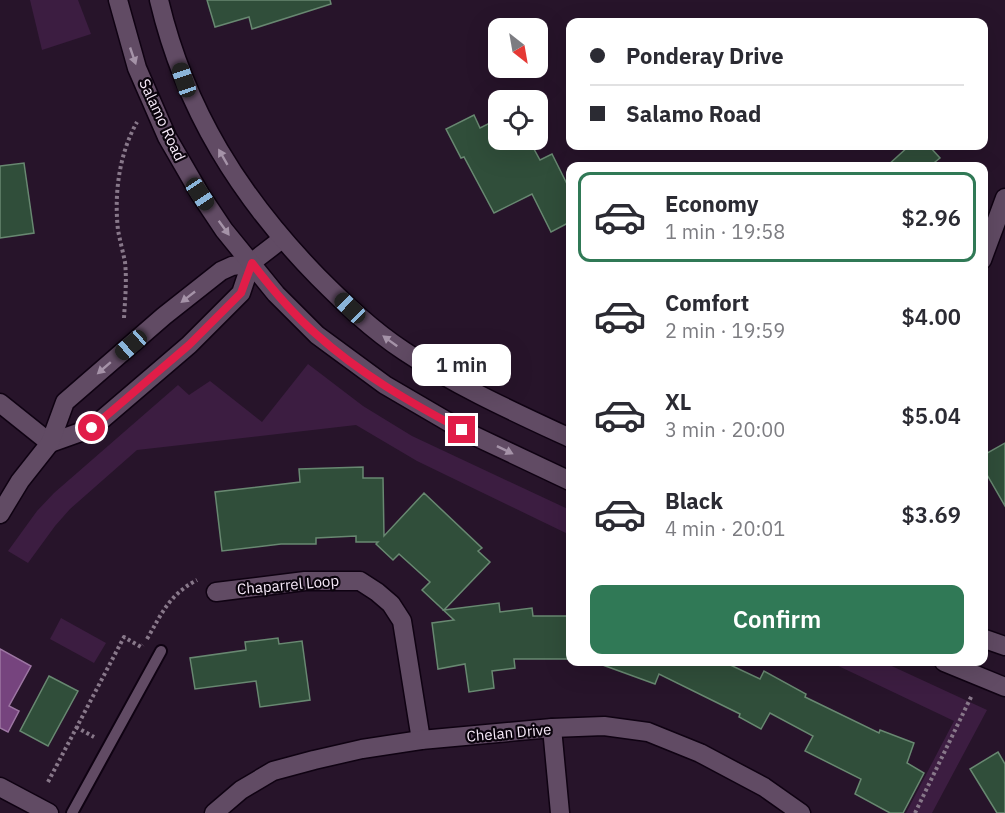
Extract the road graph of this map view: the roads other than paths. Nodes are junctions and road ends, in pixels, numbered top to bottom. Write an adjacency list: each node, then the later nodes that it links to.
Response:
1 (118, 0): 6 (street, Salamo Road, one-way to 6)
2 (159, 0): 4 (street, one-way to 2)
3 (1005, 198): 5 (street)
4 (282, 239): 6 (street); 8 (street, one-way to 4)
5 (988, 244)
6 (252, 263): 9 (street); 9 (street, one-way to 9); 10 (street, Salamo Road, one-way to 10)
7 (0, 403): 9 (street)
8 (566, 436)
9 (50, 443): 11 (street)
10 (566, 479)
11 (0, 514)
12 (216, 592): 19 (street, Chaparrel Loop)
13 (988, 640): 14 (street)
14 (1005, 646)
15 (161, 651): 22 (lane)
16 (954, 666): 17 (street)
17 (1005, 687)
18 (552, 728): 19 (street, Chelan Drive); 24 (street); 25 (street, Chelan Drive)
19 (421, 741): 23 (street, Chelan Drive)
20 (0, 787): 21 (street)
21 (49, 813)
22 (72, 813)
23 (214, 813)
24 (560, 813)
25 (801, 813)

